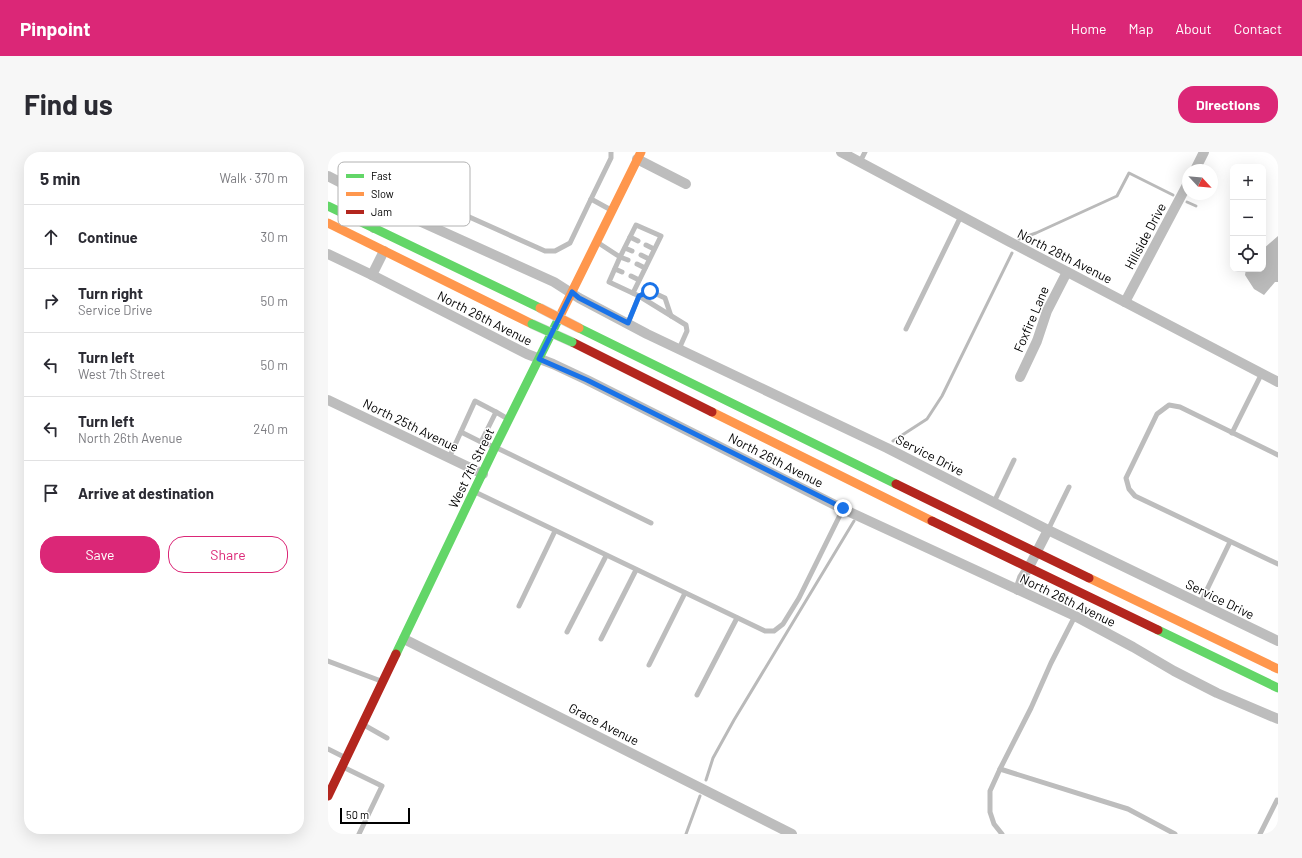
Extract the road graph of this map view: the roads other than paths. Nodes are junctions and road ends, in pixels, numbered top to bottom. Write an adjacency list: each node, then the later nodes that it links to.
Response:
1 (612, 152): 12 (lane)
2 (841, 152): 6 (street, North 28th Avenue)
3 (865, 152): 6 (lane)
4 (1204, 152): 7 (street)
5 (639, 155): 10 (street); 15 (main road, West 7th Street)
6 (860, 162): 16 (street, North 28th Avenue)
7 (1198, 164)
8 (328, 176): 9 (street, Service Drive)
9 (338, 181)
10 (686, 184)
11 (1182, 194): 46 (street, Hillside Drive)
12 (591, 199): 15 (lane); 17 (lane)
13 (328, 206): 14 (main road)
14 (338, 211)
15 (612, 211): 23 (main road, West 7th Street)
16 (961, 216): 39 (street, North 28th Avenue); 49 (lane)
17 (470, 217)
18 (328, 224): 28 (main road)
19 (370, 226): 21 (main road)
20 (430, 226): 43 (street, Service Drive)
21 (374, 228): 74 (main road, bridge)
22 (630, 237): 24 (lane); 26 (lane); 27 (lane)
23 (597, 241): 32 (lane); 43 (main road, West 7th Street)
24 (638, 241)
25 (646, 244): 27 (lane)
26 (624, 248): 29 (lane); 32 (lane)
27 (654, 248): 33 (lane)
28 (384, 251): 40 (street); 77 (main road, bridge)
29 (632, 251)
30 (328, 254): 40 (street, North 26th Avenue)
31 (641, 255): 33 (lane)
32 (620, 257): 34 (lane); 37 (lane)
33 (650, 259): 36 (lane)
34 (628, 260)
35 (636, 264): 36 (lane)
36 (645, 268): 42 (lane)
37 (615, 269): 38 (lane); 44 (lane)
38 (622, 272)
39 (1067, 272): 46 (street, North 28th Avenue); 53 (street, Foxfire Lane)
40 (372, 275): 51 (street, North 26th Avenue)
41 (630, 276): 42 (lane)
42 (639, 280): 44 (lane)
43 (572, 292): 48 (street, Service Drive); 51 (main road, West 7th Street)
44 (633, 293): 45 (lane)
45 (639, 296): 47 (lane); 47 (lane); 48 (lane)
46 (1125, 302): 52 (street, North 28th Avenue)
47 (671, 316): 50 (lane)
48 (628, 323): 50 (street, Service Drive)
49 (906, 329)
50 (679, 349): 68 (street, Service Drive)
51 (539, 359): 57 (main road, West 7th Street); 69 (street, North 26th Avenue)
52 (1262, 373): 54 (street, North 28th Avenue); 59 (lane)
53 (1020, 377)
54 (1278, 382)
55 (328, 400): 63 (street, North 25th Avenue)
56 (496, 412): 57 (lane); 58 (lane); 60 (lane)
57 (509, 419): 61 (main road, West 7th Street)
58 (461, 432): 60 (lane); 63 (lane)
59 (1232, 433): 62 (lane); 73 (lane)
60 (482, 442): 61 (lane)
61 (495, 448): 65 (main road, West 7th Street); 70 (lane)
62 (1278, 455)
63 (449, 458): 65 (street, North 25th Avenue)
64 (1014, 460): 68 (lane)
65 (483, 474): 67 (main road, West 7th Street)
66 (1069, 487): 71 (lane)
67 (474, 492): 72 (lane); 86 (main road, West 7th Street)
68 (994, 502): 71 (street, Service Drive)
69 (843, 508): 79 (street, North 26th Avenue); 84 (lane)
70 (651, 523)
71 (1048, 530): 74 (street); 81 (street, Service Drive)
72 (555, 531): 75 (lane); 82 (lane)
73 (1230, 542): 76 (lane); 81 (lane)
74 (1036, 552): 77 (street); 91 (main road)
75 (606, 556): 78 (lane); 85 (lane)
76 (1278, 564)
77 (1030, 567): 79 (street); 93 (main road)
78 (636, 570): 80 (lane); 87 (lane)
79 (1018, 590): 83 (street, North 26th Avenue)
80 (685, 593): 84 (lane); 90 (lane)
81 (1200, 604): 88 (street, Service Drive)
82 (519, 606)
83 (1075, 616): 95 (street, North 26th Avenue); 100 (lane)
84 (737, 618): 94 (lane)
85 (567, 632)
86 (404, 639): 92 (main road, West 7th Street); 104 (street, Grace Avenue)
87 (601, 639)
88 (1278, 641)
89 (328, 661): 92 (lane)
90 (650, 665)
91 (1278, 669)
92 (384, 682): 96 (main road, West 7th Street)
93 (1278, 688)
94 (697, 695)
95 (1278, 719)
96 (363, 725): 97 (lane); 99 (main road, West 7th Street)
97 (387, 738)
98 (328, 749): 99 (lane)
99 (344, 762): 101 (main road, West 7th Street); 103 (lane)
100 (1000, 769): 105 (lane); 106 (lane)
101 (328, 796)
102 (1278, 801): 107 (lane)
103 (359, 834)
104 (792, 834)
105 (1002, 834)
106 (1175, 834)
107 (1260, 834)

